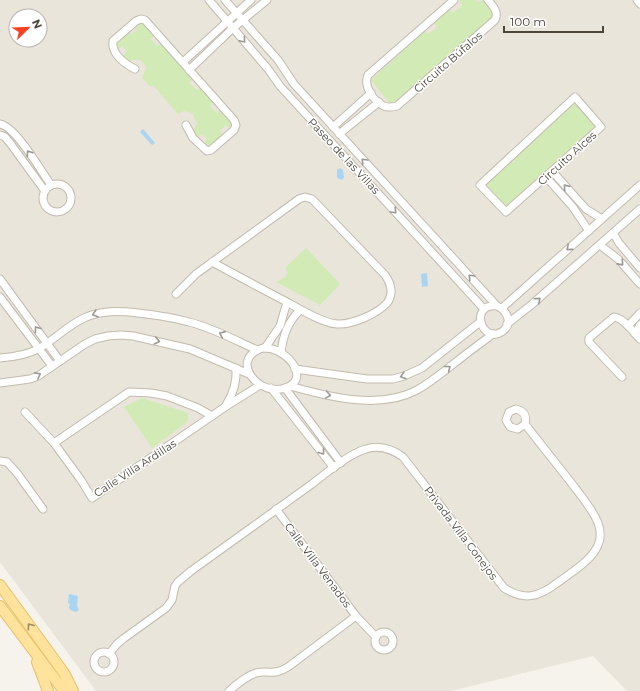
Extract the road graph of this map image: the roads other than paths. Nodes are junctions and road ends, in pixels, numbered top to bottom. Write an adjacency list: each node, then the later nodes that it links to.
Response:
1 (209, 0): 11 (street, Paseo de las Villas)
2 (225, 0): 9 (street, Paseo de las Villas)
3 (252, 0): 9 (street)
4 (454, 0): 16 (street)
5 (488, 0): 17 (street, Circuito Búfalos)
6 (637, 0): 8 (street)
7 (264, 1): 10 (street)
8 (640, 4)
9 (237, 13): 10 (street, Paseo de las Villas); 11 (street)
10 (242, 20): 12 (street); 22 (street, Paseo de las Villas)
11 (227, 21): 12 (street, Paseo de las Villas); 13 (street)
12 (233, 28): 15 (street); 43 (street, Paseo de las Villas, one-way to 43)
13 (183, 62): 14 (street); 15 (street)
14 (135, 69)
15 (189, 70): 21 (street)
16 (371, 93): 17 (street); 18 (street)
17 (379, 102): 19 (street)
18 (356, 107): 19 (street); 22 (street)
19 (363, 115): 23 (street)
20 (0, 124): 24 (street, one-way to 20)
21 (186, 125)
22 (333, 127): 23 (street, Paseo de las Villas)
23 (339, 134): 42 (street, Paseo de las Villas, one-way to 23)
24 (0, 135)
25 (552, 171): 26 (street, Circuito Alces); 26 (street, Circuito Alces); 28 (street, one-way to 25)
26 (546, 177): 29 (street)
27 (640, 185): 31 (street)
28 (578, 201): 29 (street); 31 (street)
29 (572, 206): 32 (street)
30 (640, 209): 33 (street)
31 (602, 219): 32 (street)
32 (589, 232): 42 (street, one-way to 42)
33 (613, 233): 34 (street); 36 (street)
34 (600, 245): 38 (street, one-way to 38); 47 (street, one-way to 34)
35 (212, 262): 39 (street); 41 (street); 44 (street)
36 (640, 268)
37 (0, 280): 53 (street, one-way to 37)
38 (640, 284)
39 (176, 294)
40 (0, 297): 54 (street)
41 (286, 302): 44 (street); 50 (street)
42 (500, 307): 43 (street); 47 (street)
43 (484, 309): 46 (street)
44 (300, 310): 50 (street)
45 (640, 313): 49 (street)
46 (480, 322): 51 (street); 62 (street, one-way to 62)
47 (508, 324): 51 (street)
48 (640, 325): 52 (street)
49 (628, 326): 52 (street); 64 (street)
50 (283, 327): 55 (street); 57 (street)
51 (493, 334): 67 (street, one-way to 51)
52 (637, 336)
53 (47, 343): 54 (street); 56 (street, one-way to 53); 59 (street)
54 (38, 348): 58 (street); 60 (street)
55 (265, 348): 56 (street); 57 (street)
56 (257, 350): 63 (street)
57 (281, 353): 62 (street)
58 (0, 358)
59 (60, 361): 60 (street); 61 (street, one-way to 61)
60 (52, 366): 65 (street, one-way to 60)
61 (236, 368): 63 (street); 69 (street, Calle Villa Ardillas)
62 (295, 368): 67 (street)
63 (249, 374): 66 (street)
64 (622, 377)
65 (0, 383)
66 (260, 385): 68 (street); 69 (street, Calle Villa Ardillas)
67 (287, 387): 68 (street); 73 (street)
68 (271, 388): 74 (street)
69 (225, 407): 71 (street, Calle Villa Ardillas)
70 (25, 412): 75 (street, Calle Villa Ardillas)
71 (212, 416): 75 (street); 75 (street, Calle Villa Ardillas)
72 (525, 424): 77 (street, Privada Villa Conejos)
73 (318, 432): 74 (street); 77 (street)
74 (311, 438): 78 (street, one-way to 78)
75 (54, 443)
76 (0, 461): 79 (street)
77 (341, 463): 78 (street)
78 (334, 468): 80 (street)
79 (43, 509)
80 (276, 509): 83 (street, Calle Villa Venados); 86 (street)
81 (0, 585): 87 (main road, one-way to 81)
82 (0, 606): 85 (main road)
83 (356, 616): 84 (street); 92 (street, Calle Villa Venados)
84 (376, 637)
85 (32, 649): 88 (main road); 89 (main road)
86 (109, 654)
87 (64, 673): 90 (main road); 91 (main road)
88 (48, 691)
89 (64, 691)
90 (74, 691)
91 (80, 691)
92 (229, 691)

